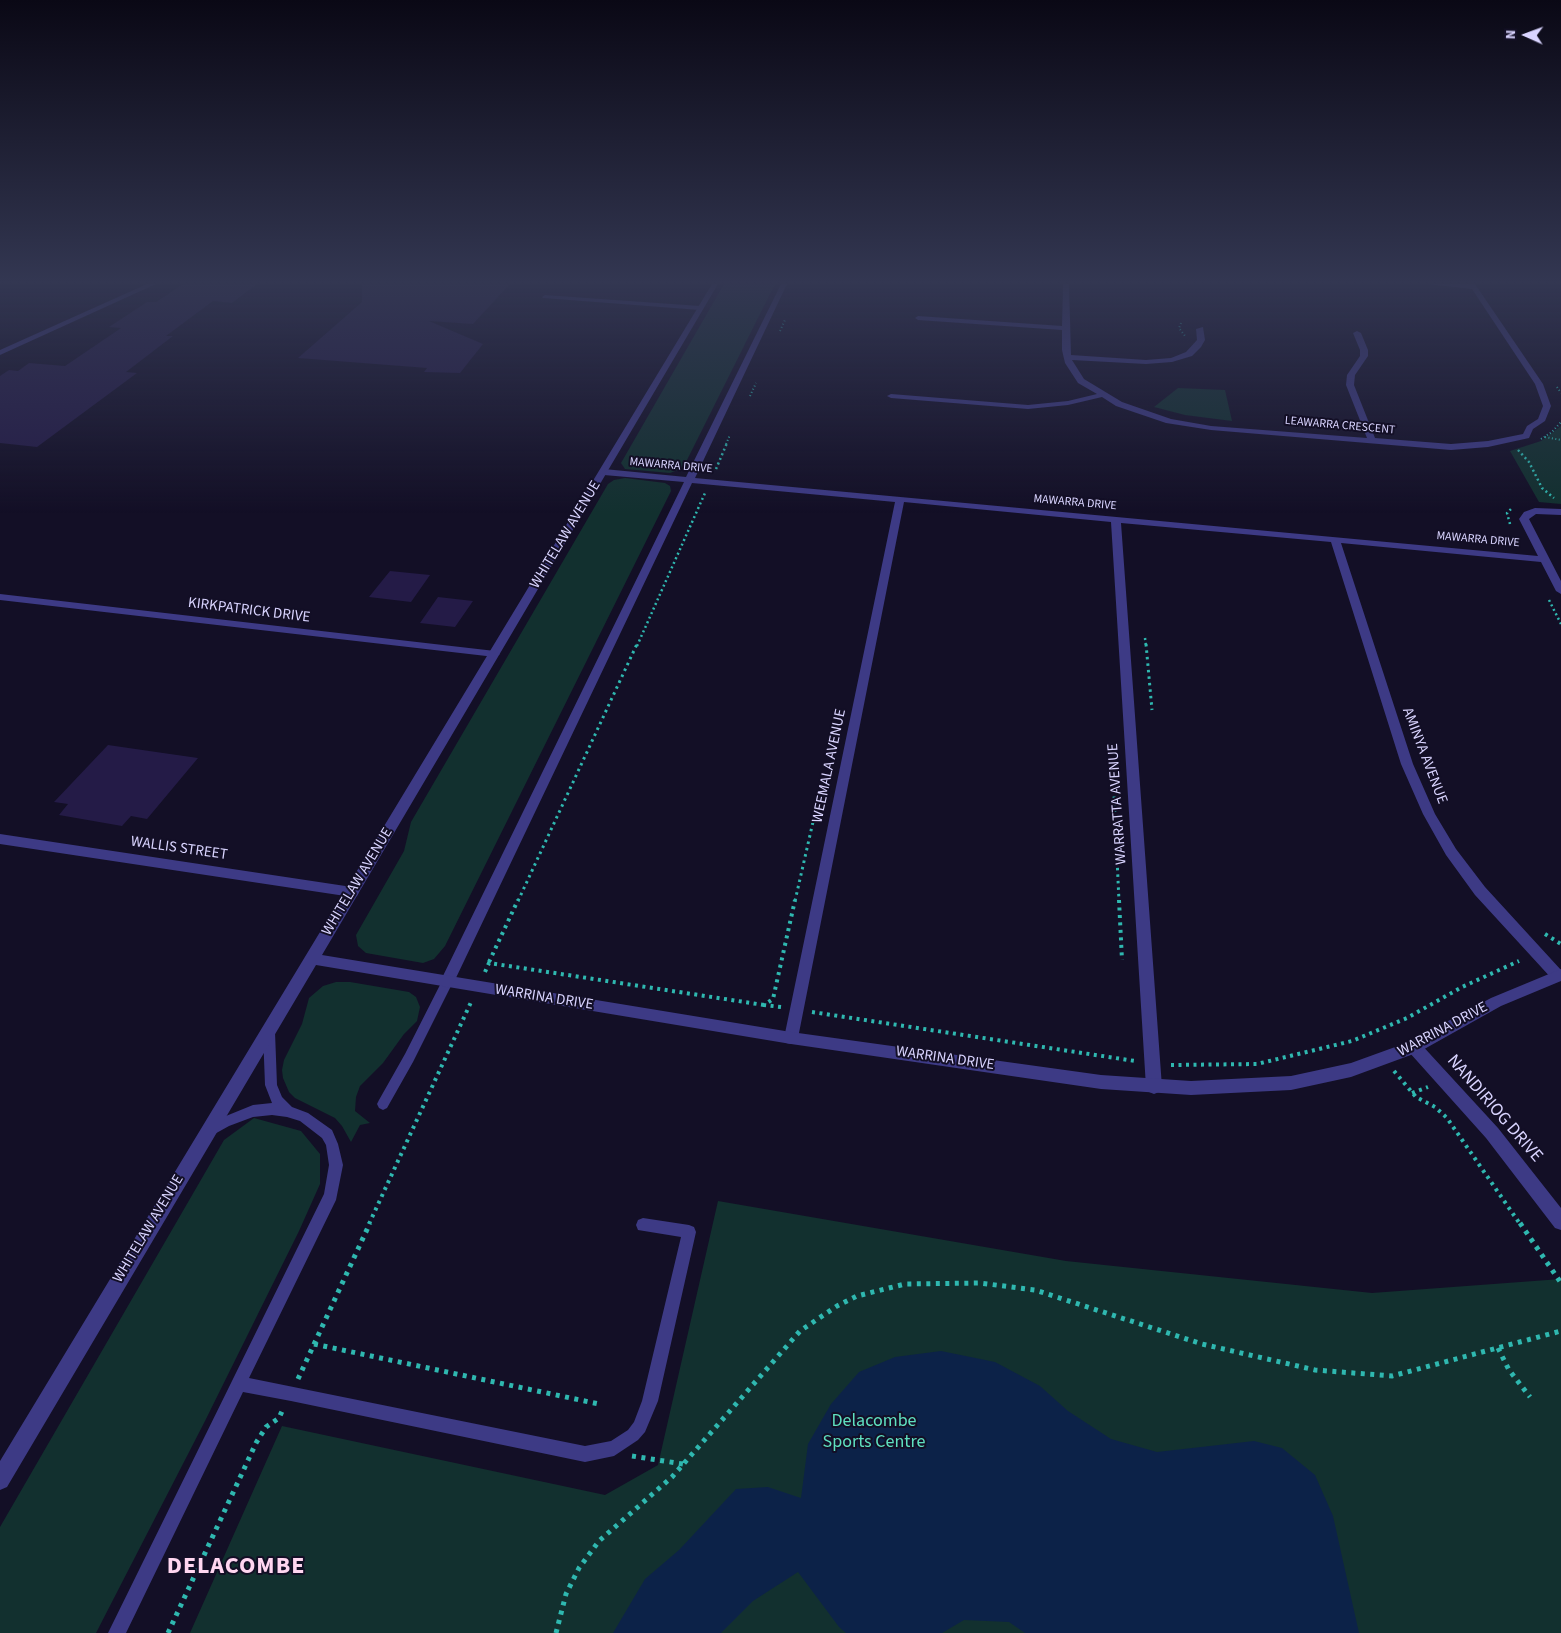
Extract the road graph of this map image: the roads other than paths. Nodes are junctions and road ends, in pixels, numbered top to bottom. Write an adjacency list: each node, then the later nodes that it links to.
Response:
1 (669, 360): 11 (street, WHITELAW AVENUE)
2 (747, 360): 12 (street)
3 (1069, 360): 8 (street, LEAWARRA CRESCENT)
4 (1118, 360): 5 (street)
5 (1169, 360)
6 (1361, 360): 10 (street)
7 (1523, 360): 10 (street, LEAWARRA CRESCENT)
8 (1101, 395): 9 (street); 10 (street, LEAWARRA CRESCENT)
9 (891, 396)
10 (1372, 441)
11 (604, 472): 12 (street, MAWARRA DRIVE); 20 (street, WHITELAW AVENUE)
12 (689, 480): 13 (street, MAWARRA DRIVE); 25 (street)
13 (900, 500): 15 (street, MAWARRA DRIVE); 27 (street, WEEMALA AVENUE)
14 (1561, 512): 17 (street)
15 (1116, 520): 16 (street, MAWARRA DRIVE); 29 (street, WARRATTA AVENUE)
16 (1335, 540): 17 (street, MAWARRA DRIVE); 24 (street, AMINYA AVENUE)
17 (1543, 559): 18 (street)
18 (1561, 591)
19 (0, 597): 20 (street, KIRKPATRICK DRIVE)
20 (495, 654): 22 (street, WHITELAW AVENUE)
21 (0, 839): 22 (street, WALLIS STREET)
22 (352, 892): 23 (street, WHITELAW AVENUE)
23 (312, 959): 25 (street, WARRINA DRIVE); 26 (street, WHITELAW AVENUE)
24 (1560, 976): 28 (street, WARRINA DRIVE)
25 (447, 982): 27 (street, WARRINA DRIVE); 30 (lane)
26 (269, 1030): 31 (lane); 32 (street, WHITELAW AVENUE)
27 (791, 1038): 29 (street, WARRINA DRIVE)
28 (1414, 1047): 29 (street, WARRINA DRIVE); 33 (street, NANDIRIOG DRIVE)
29 (1154, 1087)
30 (383, 1104)
31 (288, 1111): 32 (lane); 35 (lane)
32 (208, 1132): 36 (street, WHITELAW AVENUE)
33 (1561, 1222)
34 (643, 1225): 35 (lane)
35 (240, 1384): 37 (lane)
36 (0, 1480)
37 (118, 1633)

